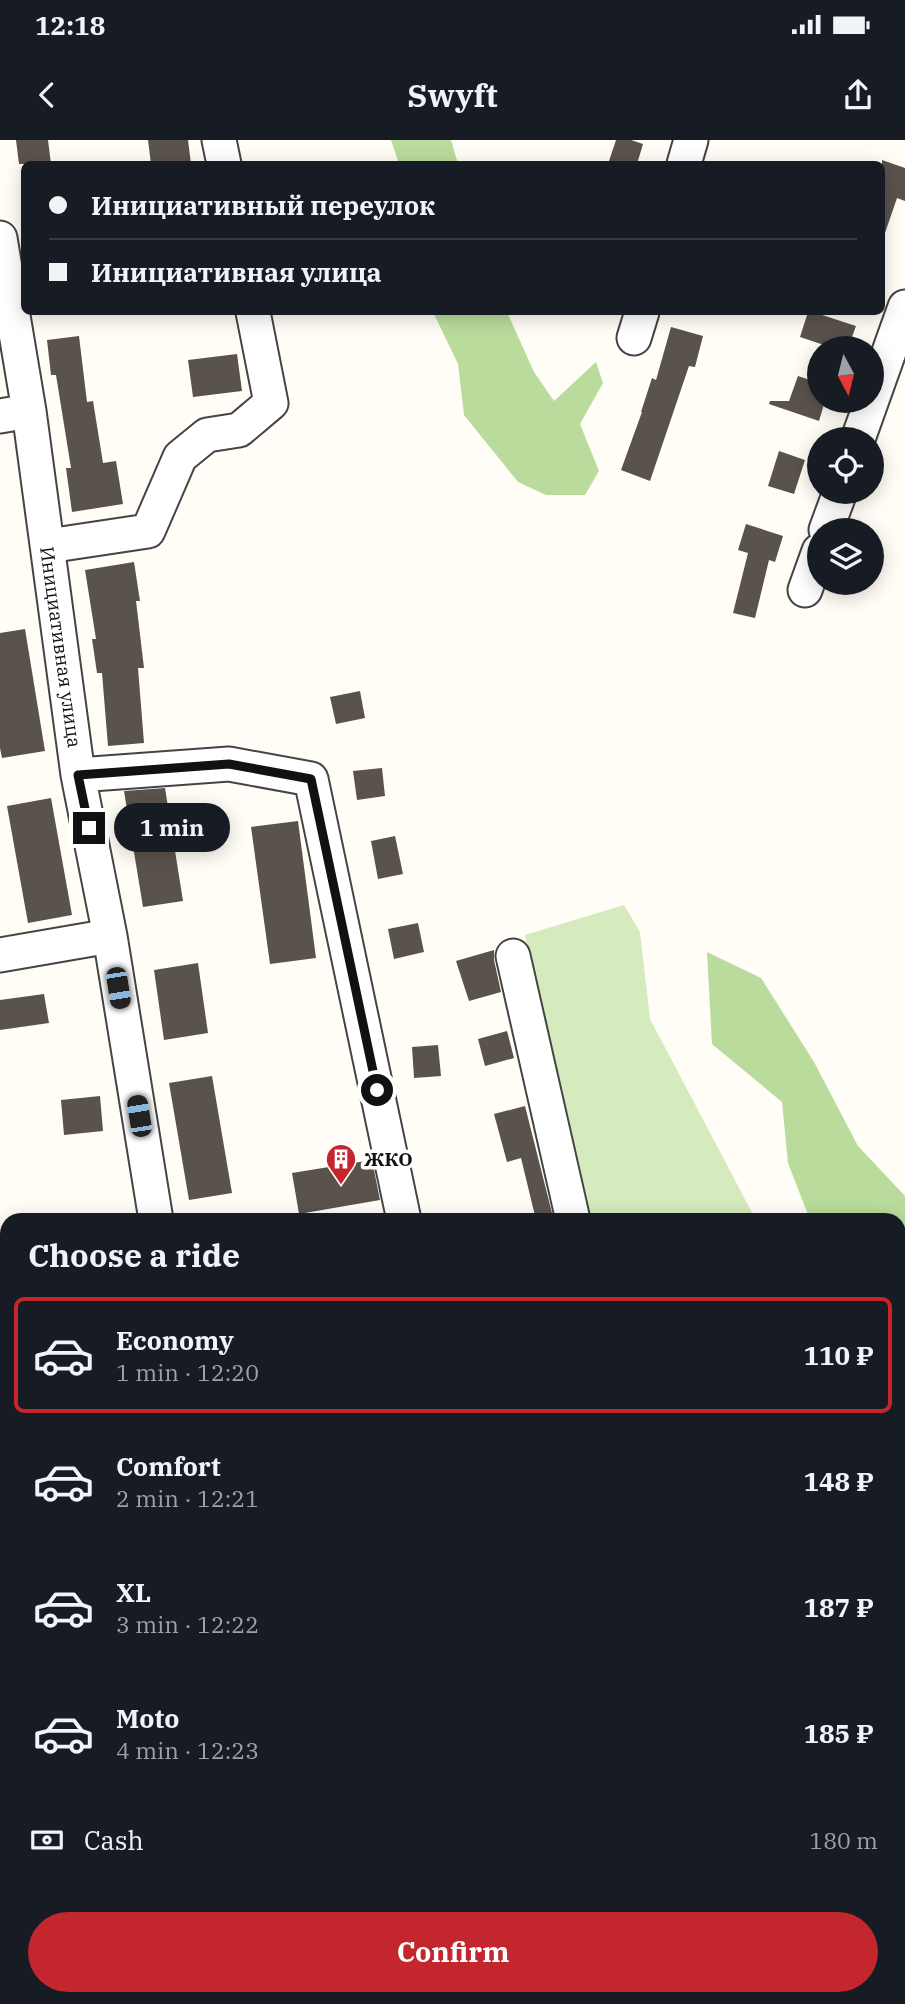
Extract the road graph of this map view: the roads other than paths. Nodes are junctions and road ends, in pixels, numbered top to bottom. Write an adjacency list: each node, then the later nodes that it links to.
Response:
1 (219, 140): 3 (street)
2 (691, 140): 4 (street)
3 (222, 161)
4 (685, 161)
5 (0, 238): 8 (street, Инициативная улица)
6 (905, 307): 9 (street)
7 (254, 315): 10 (street)
8 (15, 414): 10 (street, Инициативная улица)
9 (862, 427)
10 (48, 546): 13 (street, Инициативная улица)
11 (807, 584): 12 (street)
12 (805, 590)
13 (78, 775): 14 (street, Инициативная улица); 18 (street)
14 (110, 936): 15 (street); 17 (street, Инициативная улица)
15 (0, 954)
16 (513, 956): 19 (street)
17 (155, 1213)
18 (403, 1213)
19 (571, 1213)

